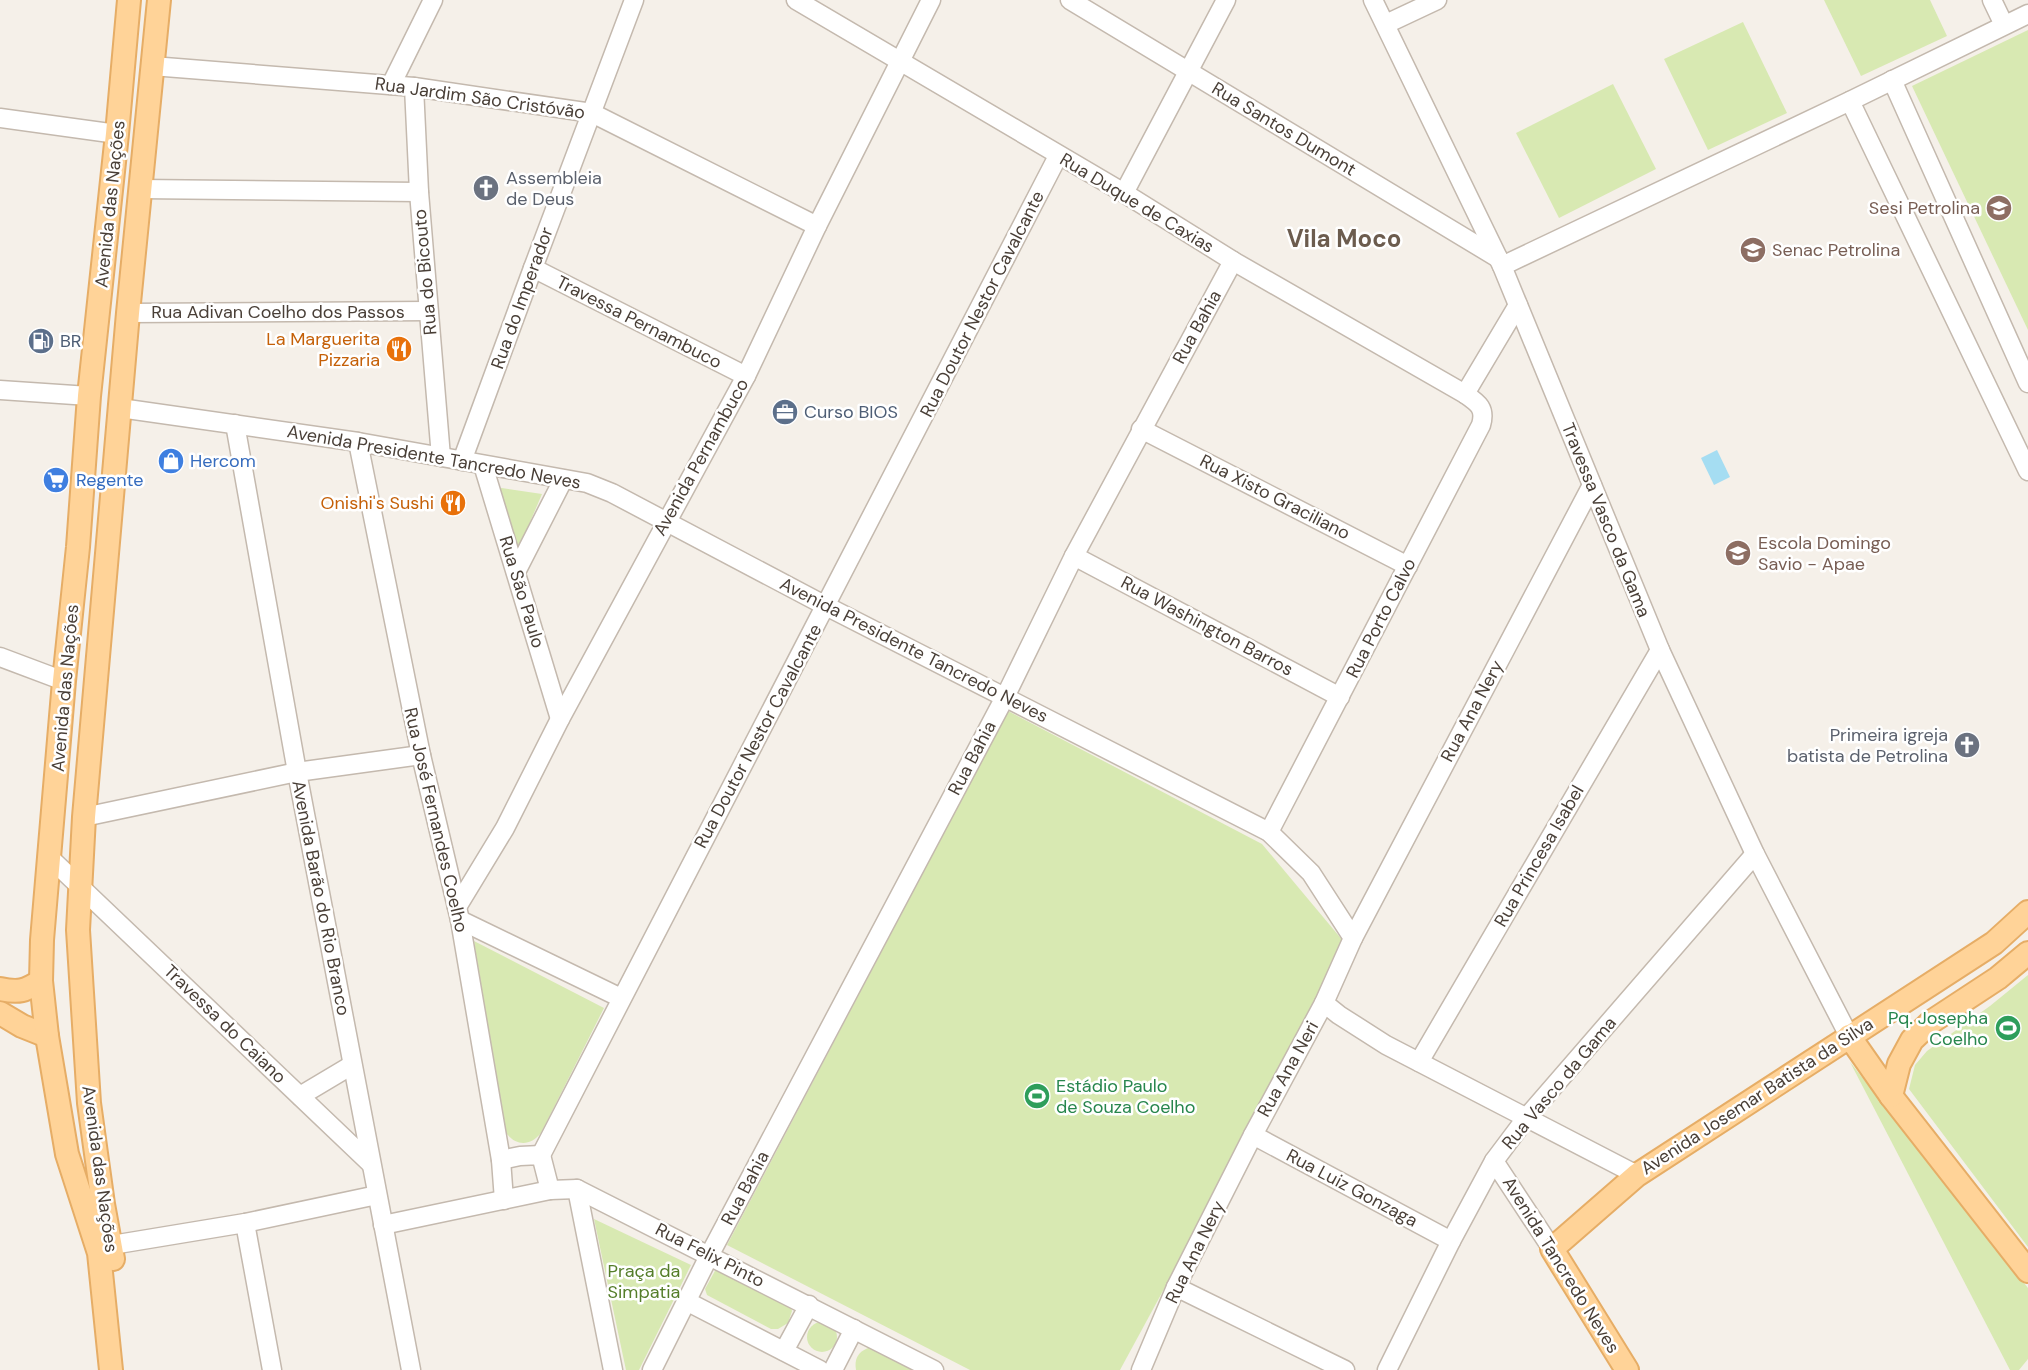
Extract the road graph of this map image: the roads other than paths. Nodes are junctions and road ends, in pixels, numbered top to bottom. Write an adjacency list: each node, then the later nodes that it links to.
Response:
1 (129, 0): 24 (main road, Avenida das Nações)
2 (159, 0): 16 (main road, Avenida das Nações)
3 (433, 0): 19 (street)
4 (634, 0): 22 (street, Rua do Imperador)
5 (796, 0): 15 (street, Rua Duque de Caxias)
6 (931, 0): 15 (street, Avenida Pernambuco)
7 (1070, 0): 17 (street, Rua Santos Dumont)
8 (1226, 0): 17 (street)
9 (1373, 0): 13 (street, Travessa Vasco da Gama)
10 (1437, 0): 13 (street)
11 (1992, 0): 14 (street)
12 (2028, 14): 14 (street)
13 (1386, 24): 33 (street, Travessa Vasco da Gama)
14 (2004, 25): 18 (street)
15 (899, 61): 25 (street, Rua Duque de Caxias); 29 (street, Avenida Pernambuco)
16 (152, 66): 19 (street, Rua Jardim São Cristóvão); 26 (main road, Avenida das Nações)
17 (1189, 72): 28 (street); 33 (street, Rua Santos Dumont)
18 (1892, 80): 21 (street); 39 (street)
19 (391, 85): 20 (street, Rua Jardim São Cristóvão)
20 (414, 87): 22 (street, Rua Jardim São Cristóvão); 27 (street, Rua do Bicouto)
21 (1850, 101): 33 (street); 50 (street)
22 (592, 113): 29 (street, Rua Jardim São Cristóvão); 34 (street, Rua do Imperador)
23 (0, 118): 24 (street)
24 (117, 134): 30 (main road, Avenida das Nações)
25 (1058, 156): 28 (street, Rua Duque de Caxias); 59 (street, Rua Doutor Nestor Cavalcante)
26 (140, 189): 27 (street); 31 (main road, Avenida das Nações)
27 (419, 192): 36 (street, Rua do Bicouto)
28 (1124, 194): 32 (street, Rua Duque de Caxias)
29 (817, 226): 38 (street, Avenida Pernambuco)
30 (106, 243): 31 (main road); 41 (main road, Avenida das Nações)
31 (135, 246): 37 (main road, Avenida das Nações)
32 (1233, 261): 42 (street, Rua Duque de Caxias); 45 (street, Rua Bahia)
33 (1500, 262): 35 (street, Travessa Vasco da Gama)
34 (533, 268): 38 (street, Travessa Pernambuco); 48 (street, Rua do Imperador)
35 (1518, 306): 42 (street); 52 (street, Travessa Vasco da Gama)
36 (428, 311): 37 (street, Rua Adivan Coelho dos Passos); 47 (street, Rua do Bicouto)
37 (128, 313): 43 (main road, Avenida das Nações)
38 (746, 376): 53 (street, Avenida Pernambuco)
39 (2028, 383)
40 (0, 390): 41 (street)
41 (89, 396): 55 (main road, Avenida das Nações)
42 (1472, 398): 57 (street, Rua Porto Calvo)
43 (120, 408): 44 (street, Avenida Presidente Tancredo Neves); 54 (main road, Avenida das Nações)
44 (236, 424): 46 (street, Avenida Presidente Tancredo Neves); 67 (street, Avenida Barão do Rio Branco)
45 (1141, 429): 56 (street, Rua Bahia); 57 (street, Rua Xisto Graciliano)
46 (358, 442): 47 (street, Avenida Presidente Tancredo Neves); 66 (street, Rua José Fernandes Coelho)
47 (441, 457): 48 (street, Avenida Presidente Tancredo Neves)
48 (462, 461): 49 (street, Avenida Presidente Tancredo Neves)
49 (483, 465): 51 (street, Avenida Presidente Tancredo Neves); 58 (street, Rua São Paulo)
50 (2028, 471)
51 (563, 480): 53 (street, Avenida Presidente Tancredo Neves); 58 (street)
52 (1592, 485): 60 (street, Travessa Vasco da Gama); 75 (street, Rua Ana Nery)
53 (666, 521): 59 (street, Avenida Presidente Tancredo Neves); 65 (street, Avenida Pernambuco)
54 (108, 546): 55 (main road); 68 (main road, Avenida das Nações)
55 (78, 547): 62 (main road, Avenida das Nações)
56 (1074, 556): 63 (street, Rua Bahia); 64 (street, Rua Washington Barros)
57 (1408, 566): 64 (street, Rua Porto Calvo)
58 (516, 572): 65 (street, Rua São Paulo)
59 (826, 606): 63 (street, Avenida Presidente Tancredo Neves); 79 (street, Rua Doutor Nestor Cavalcante)
60 (1660, 650): 70 (street, Travessa Vasco da Gama); 84 (street, Rua Princesa Isabel)
61 (0, 657): 62 (street)
62 (64, 681): 71 (main road, Avenida das Nações)
63 (1005, 697): 69 (street, Avenida Presidente Tancredo Neves); 104 (street, Rua Bahia)
64 (1340, 697): 69 (street, Rua Porto Calvo)
65 (560, 719): 74 (street, Avenida Pernambuco)
66 (421, 755): 67 (street); 74 (street, Rua José Fernandes Coelho)
67 (297, 772): 68 (street); 85 (street, Avenida Barão do Rio Branco)
68 (84, 817): 72 (main road, Avenida das Nações)
69 (1269, 832): 75 (street, Avenida Presidente Tancredo Neves)
70 (1755, 854): 83 (street, Travessa Vasco da Gama); 88 (street, Rua Vasco da Gama)
71 (50, 858): 72 (street, Travessa do Caiano); 77 (main road, Avenida das Nações)
72 (80, 886): 86 (street, Travessa do Caiano); 102 (main road, Avenida das Nações)
73 (2028, 912): 83 (main road, Avenida Josemar Batista da Silva)
74 (458, 914): 79 (street); 91 (street, Rua José Fernandes Coelho)
75 (1353, 938): 80 (street)
76 (2028, 953): 87 (main road)
77 (41, 981): 78 (main road); 82 (main road, Avenida das Nações)
78 (0, 989)
79 (621, 998): 90 (street, Rua Doutor Nestor Cavalcante)
80 (1324, 1003): 84 (street); 89 (street, Rua Ana Neri)
81 (0, 1013): 82 (main road)
82 (47, 1036): 112 (main road, Avenida das Nações)
83 (1849, 1036): 87 (main road); 94 (main road, Avenida Josemar Batista da Silva)
84 (1419, 1062): 88 (street)
85 (352, 1065): 86 (street); 93 (street, Avenida Barão do Rio Branco)
86 (300, 1096): 93 (street, Travessa do Caiano)
87 (1891, 1096): 105 (main road)
88 (1527, 1118): 92 (street, Rua Vasco da Gama); 94 (street)
89 (1253, 1135): 101 (street, Rua Luiz Gonzaga); 106 (street, Rua Ana Nery)
90 (541, 1155): 91 (street); 96 (street)
91 (501, 1160): 98 (street, Rua José Fernandes Coelho)
92 (1494, 1161): 101 (street, Rua Vasco da Gama); 103 (street, Avenida Tancredo Neves)
93 (370, 1162): 97 (street, Avenida Barão do Rio Branco)
94 (1637, 1174): 103 (main road, Avenida Josemar Batista da Silva)
95 (577, 1189): 96 (street, Rua Felix Pinto); 104 (street, Rua Felix Pinto); 116 (street)
96 (550, 1190): 98 (street, Rua Felix Pinto)
97 (377, 1195): 99 (street); 100 (street, Avenida Barão do Rio Branco)
98 (504, 1200): 100 (street, Rua Felix Pinto)
99 (244, 1223): 102 (street); 114 (street)
100 (382, 1225): 115 (street, Avenida Barão do Rio Branco)
101 (1451, 1241): 123 (street, Rua Vasco da Gama)
102 (112, 1245): 113 (main road, Avenida das Nações)
103 (1552, 1249): 111 (main road, Avenida Tancredo Neves)
104 (710, 1254): 107 (street, Rua Bahia); 108 (street, Rua Felix Pinto)
105 (2028, 1271)
106 (1176, 1287): 121 (street, Rua Ana Nery); 122 (street)
107 (688, 1302): 110 (street); 117 (street, Rua Bahia)
108 (809, 1305): 109 (street, Rua Felix Pinto); 110 (street)
109 (854, 1329): 119 (street); 120 (street, Rua Felix Pinto)
110 (784, 1351): 118 (street)
111 (1625, 1369)
112 (111, 1370)
113 (124, 1370)
114 (272, 1370)
115 (411, 1370)
116 (613, 1370)
117 (652, 1370)
118 (820, 1370)
119 (833, 1370)
120 (934, 1370)
121 (1142, 1370)
122 (1345, 1370)
123 (1387, 1370)

